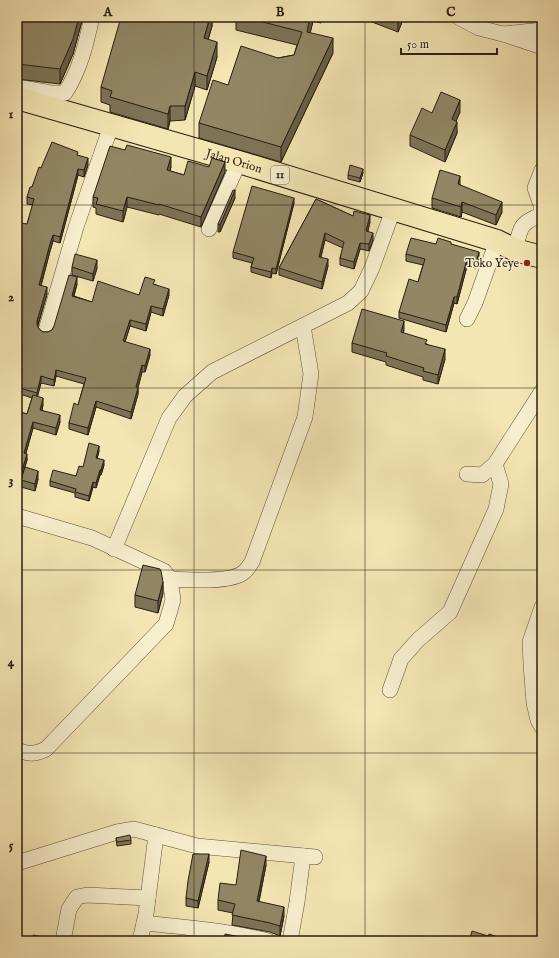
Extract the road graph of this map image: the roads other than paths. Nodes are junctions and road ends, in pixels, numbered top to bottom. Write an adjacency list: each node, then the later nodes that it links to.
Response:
1 (92, 17): 6 (street)
2 (458, 17): 4 (street)
3 (542, 30): 4 (street)
4 (503, 34): 5 (street)
5 (542, 47)
6 (17, 87)
7 (17, 98): 8 (highway, Jalan Orion / 11)
8 (111, 126): 9 (highway, Jalan Orion / 11); 18 (street)
9 (239, 162): 11 (highway, Jalan Orion / 11); 13 (street)
10 (542, 170): 12 (street)
11 (393, 210): 14 (highway, Jalan Orion / 11); 17 (street)
12 (542, 215): 14 (street)
13 (209, 230)
14 (506, 246): 15 (highway, Jalan Orion / 11); 16 (street)
15 (542, 257)
16 (467, 319)
17 (303, 326): 23 (street); 24 (street)
18 (46, 330)
19 (542, 391): 20 (street)
20 (495, 464): 21 (street); 26 (street)
21 (468, 474)
22 (17, 516): 23 (street)
23 (114, 549): 24 (street)
24 (170, 579): 28 (street)
25 (542, 607): 27 (street)
26 (390, 690)
27 (542, 727)
28 (17, 750)
29 (156, 835): 30 (street); 31 (street); 36 (street)
30 (17, 863)
31 (148, 898): 32 (street); 33 (street)
32 (144, 923): 34 (street); 35 (street)
33 (63, 941)
34 (140, 941)
35 (268, 941)
36 (290, 941)

